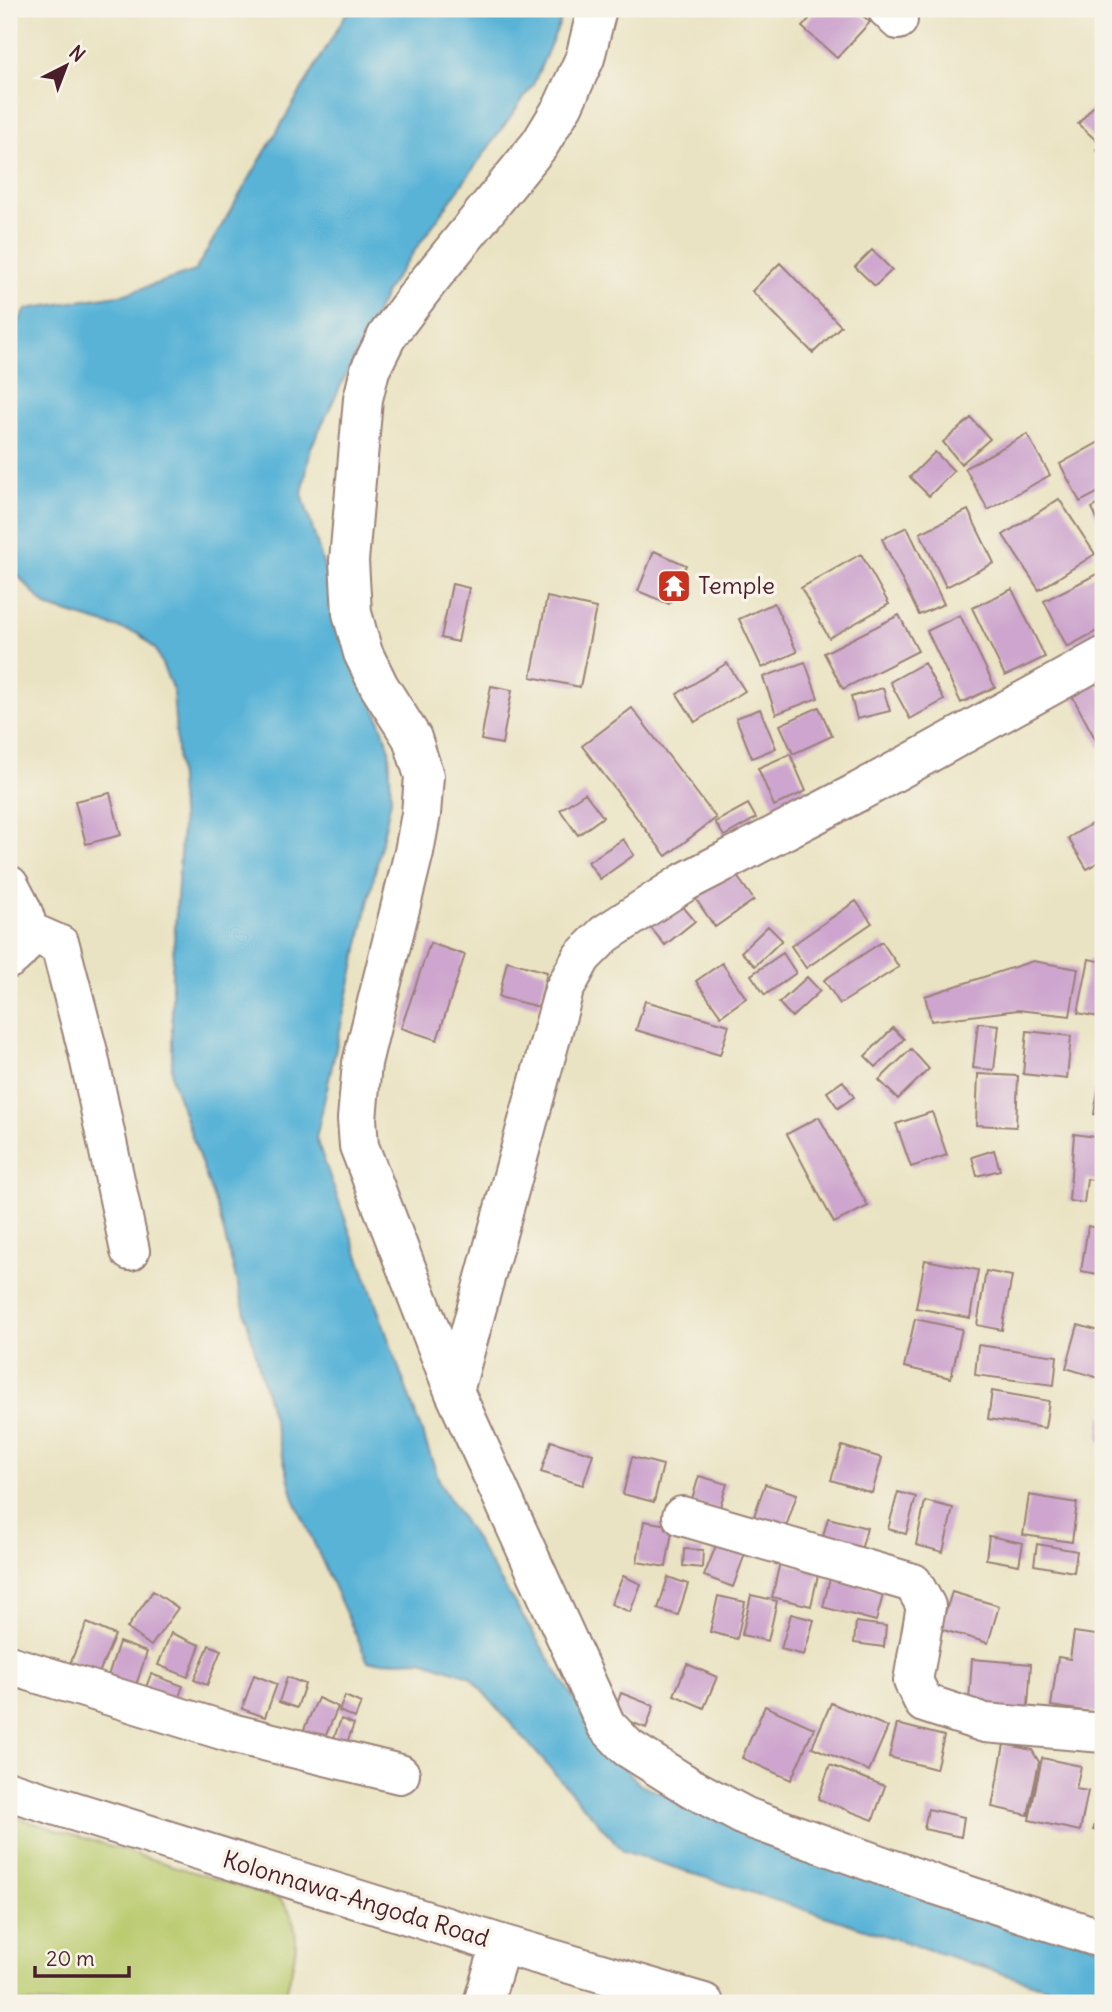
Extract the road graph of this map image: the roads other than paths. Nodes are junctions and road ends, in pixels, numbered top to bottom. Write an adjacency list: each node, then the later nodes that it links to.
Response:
1 (597, 9): 6 (street)
2 (1103, 657): 6 (street)
3 (9, 884): 4 (street)
4 (18, 945): 5 (street)
5 (130, 1251)
6 (454, 1391): 12 (street)
7 (682, 1516): 9 (street)
8 (9, 1665): 10 (street)
9 (1103, 1733)
10 (400, 1774)
11 (9, 1791): 13 (street, Kolonnawa-Angoda Road)
12 (1103, 1939)
13 (501, 1944): 14 (street); 15 (street, Kolonnawa-Angoda Road)
14 (483, 2003)
15 (704, 2003)

